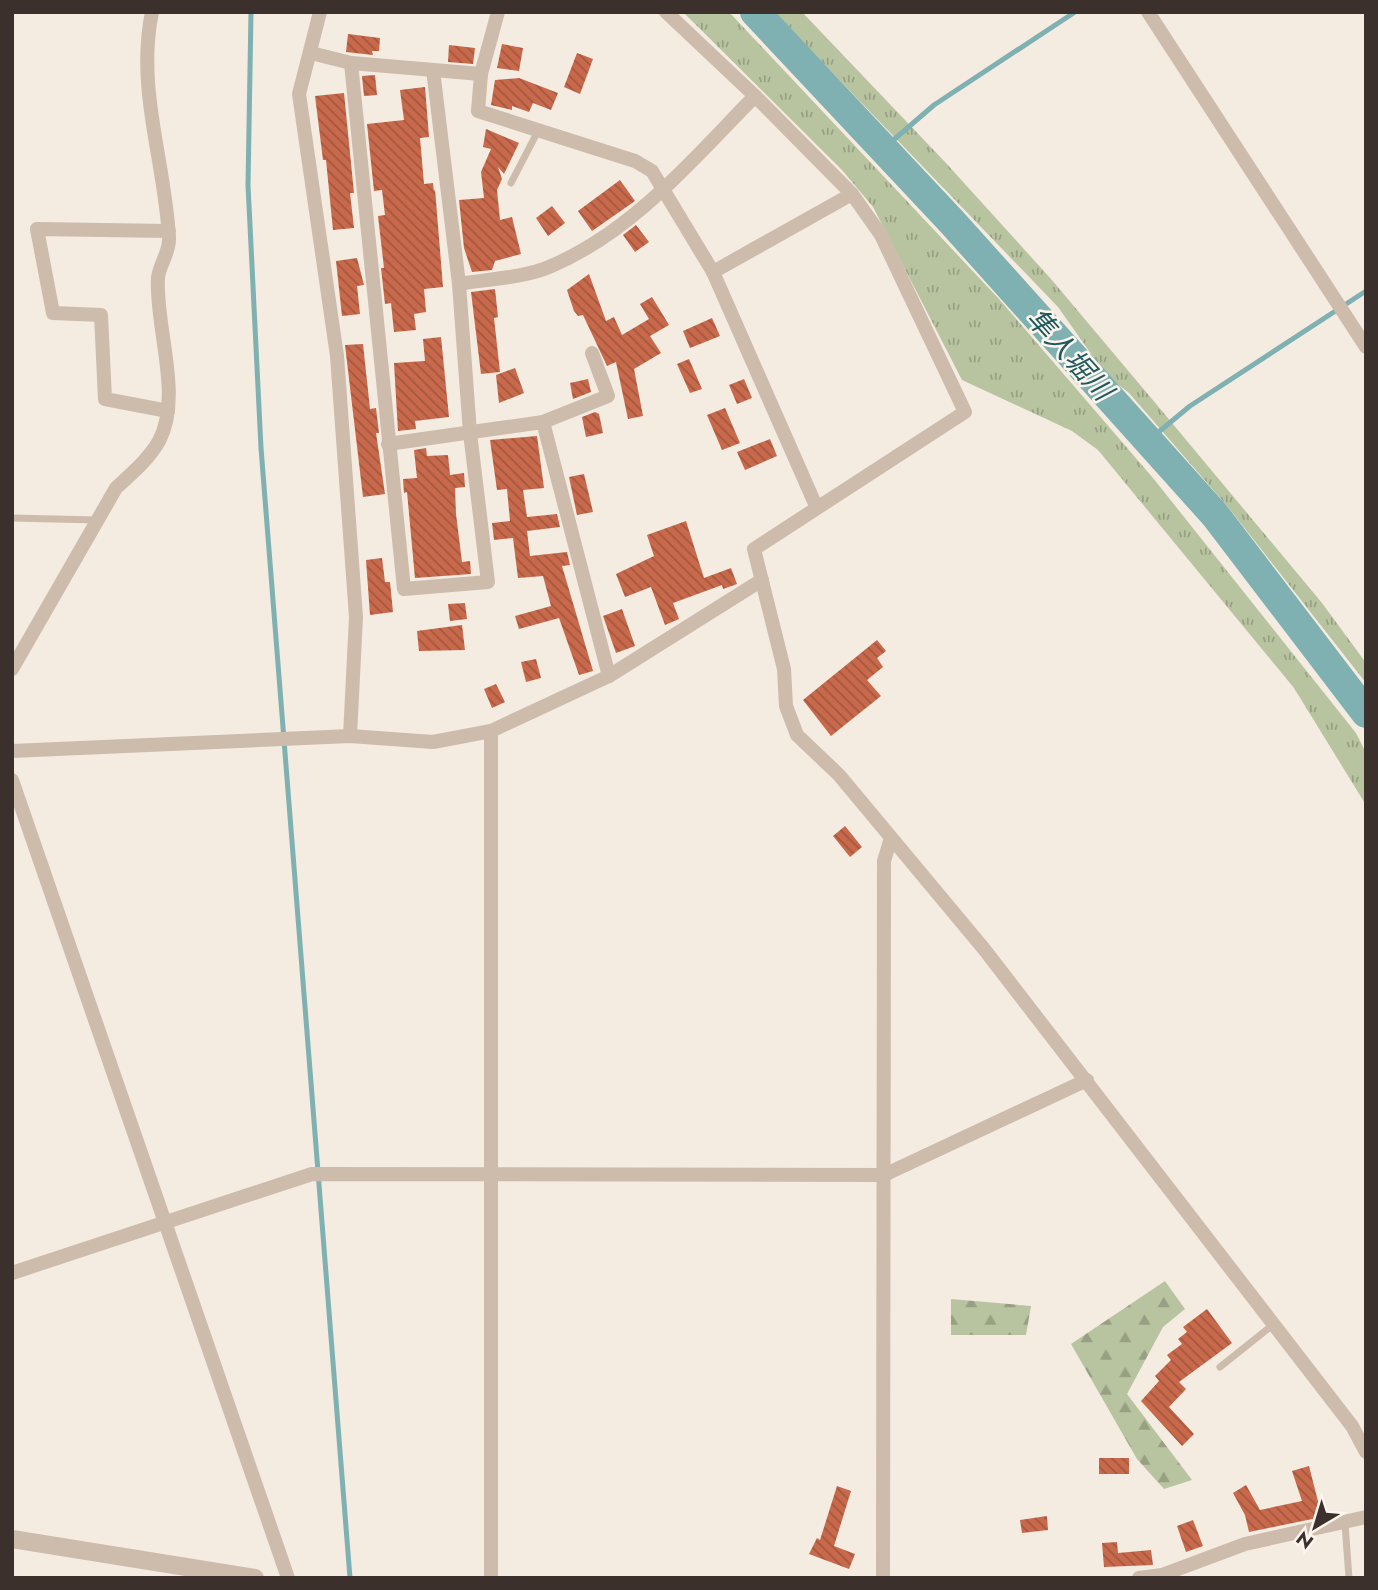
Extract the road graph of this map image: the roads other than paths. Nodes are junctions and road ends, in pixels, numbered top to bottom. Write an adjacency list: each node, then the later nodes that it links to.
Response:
1 (152, 12): 15 (street)
2 (320, 12): 6 (street)
3 (498, 12): 9 (street)
4 (666, 12): 10 (street)
5 (1148, 12): 18 (street)
6 (312, 53): 7 (street); 31 (street)
7 (351, 63): 8 (street); 23 (street)
8 (433, 70): 9 (street); 17 (street)
9 (481, 74): 11 (street)
10 (755, 96): 13 (street); 14 (street)
11 (538, 130): 12 (lane); 13 (street)
12 (511, 183)
13 (662, 190): 16 (street); 17 (street)
14 (852, 194): 16 (street); 24 (street)
15 (169, 231): 20 (street); 20 (street)
16 (713, 272): 24 (street)
17 (459, 284): 22 (street)
18 (1366, 347)
19 (593, 353): 21 (street)
20 (168, 411): 26 (street)
21 (542, 422): 22 (street); 29 (street)
22 (470, 433): 23 (street); 23 (street)
23 (388, 444)
24 (816, 506): 27 (street)
25 (12, 518): 26 (lane)
26 (97, 520): 28 (street)
27 (762, 580): 29 (street); 34 (street)
28 (12, 669)
29 (609, 676): 30 (street)
30 (491, 732): 31 (street); 37 (street)
31 (350, 736): 32 (street)
32 (12, 751)
33 (12, 780): 38 (street)
34 (891, 838): 35 (street); 36 (street)
35 (1087, 1080): 36 (street); 40 (street)
36 (884, 1175): 37 (street); 49 (street)
37 (490, 1176): 38 (street); 48 (street)
38 (164, 1223): 39 (street); 47 (street)
39 (12, 1273)
40 (1275, 1324): 41 (lane); 42 (street)
41 (1220, 1367)
42 (1366, 1452)
43 (1366, 1517): 44 (street)
44 (1345, 1524): 50 (street); 51 (lane)
45 (12, 1539): 46 (street)
46 (255, 1578)
47 (288, 1578)
48 (491, 1578)
49 (883, 1578)
50 (1139, 1578)
51 (1349, 1578)

